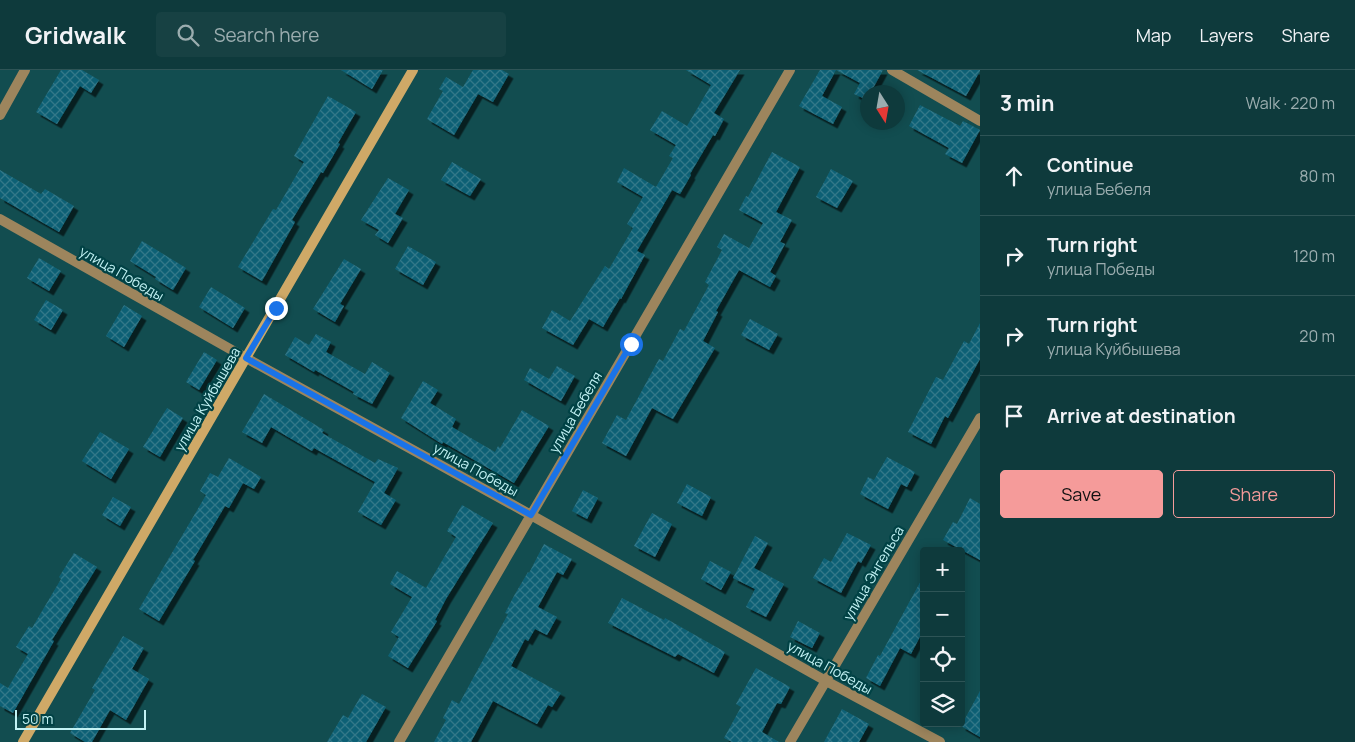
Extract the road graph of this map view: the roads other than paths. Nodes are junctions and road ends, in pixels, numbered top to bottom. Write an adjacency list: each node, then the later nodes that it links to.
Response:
1 (26, 70): 5 (street)
2 (413, 70): 8 (street, улица Куйбышева)
3 (790, 70): 10 (street, улица Бебеля)
4 (892, 70): 6 (street)
5 (0, 115)
6 (980, 121)
7 (0, 219): 8 (street, улица Победы)
8 (246, 358): 10 (street, улица Победы); 12 (street, улица Куйбышева)
9 (980, 418): 11 (street, улица Энгельса)
10 (531, 515): 11 (street, улица Победы); 13 (street, улица Бебеля)
11 (826, 681): 14 (street, улица Энгельса); 15 (street, улица Победы)
12 (24, 742)
13 (399, 742)
14 (790, 742)
15 (940, 742)

